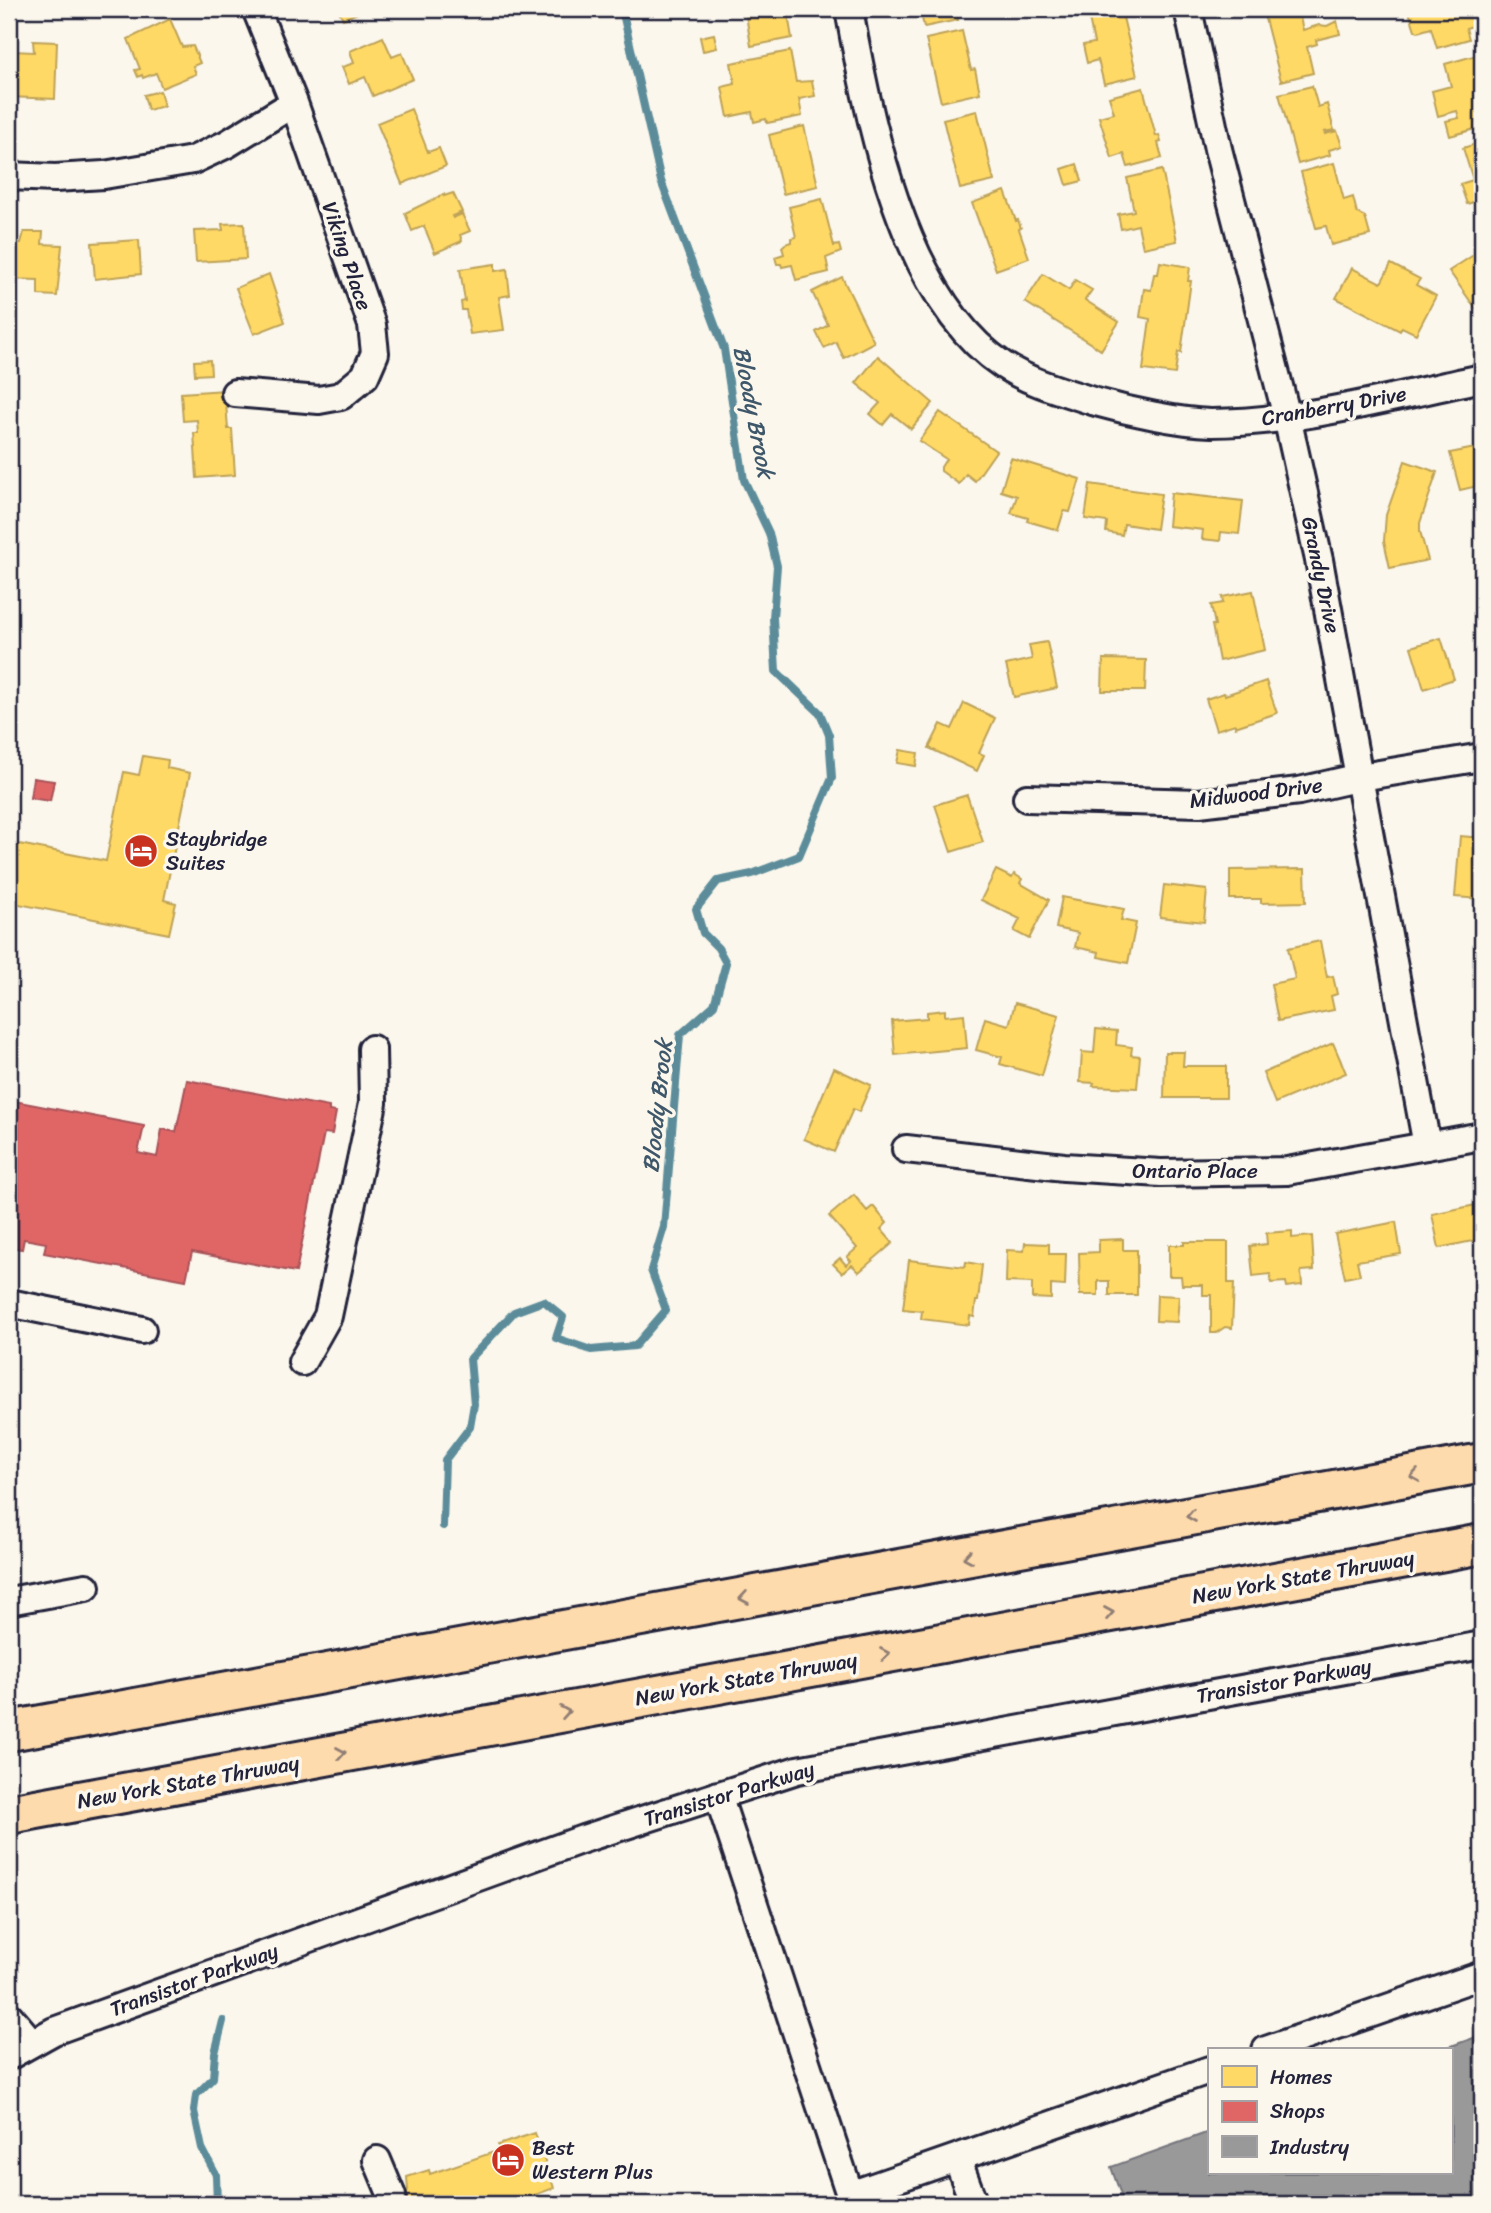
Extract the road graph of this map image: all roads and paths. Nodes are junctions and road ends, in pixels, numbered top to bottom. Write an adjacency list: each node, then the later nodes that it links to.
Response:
1 (256, 9): 4 (street, Viking Place)
2 (849, 9): 8 (street, Cranberry Drive)
3 (1188, 9): 8 (street, Grandy Drive)
4 (294, 103): 5 (street); 7 (street, Viking Place)
5 (9, 176)
6 (1482, 378): 8 (street, Cranberry Drive)
7 (235, 393)
8 (1287, 418): 10 (street, Grandy Drive)
9 (1482, 757): 10 (street, Midwood Drive)
10 (1361, 776): 11 (street, Midwood Drive); 14 (street, Grandy Drive)
11 (1027, 798)
12 (372, 1049): 18 (street)
13 (1482, 1136): 14 (street, Ontario Place)
14 (1427, 1146): 15 (street, Ontario Place)
15 (906, 1149)
16 (9, 1303): 17 (street)
17 (142, 1330)
18 (302, 1362)
19 (1482, 1463): 24 (highway, one-way to 24)
20 (1482, 1544): 26 (highway, New York State Thruway, one-way to 20)
21 (86, 1587): 22 (street)
22 (9, 1601)
23 (1482, 1645): 25 (street, Transistor Parkway)
24 (9, 1731)
25 (718, 1795): 29 (street, Transistor Parkway); 36 (street)
26 (9, 1814)
27 (1482, 1975): 30 (street)
28 (9, 2016): 29 (street)
29 (32, 2043): 31 (street, Transistor Parkway)
30 (1272, 2048)
31 (9, 2056)
32 (1208, 2070): 33 (street)
33 (957, 2158): 36 (street); 37 (street)
34 (377, 2160): 35 (street)
35 (392, 2196)
36 (852, 2200)
37 (974, 2204)

